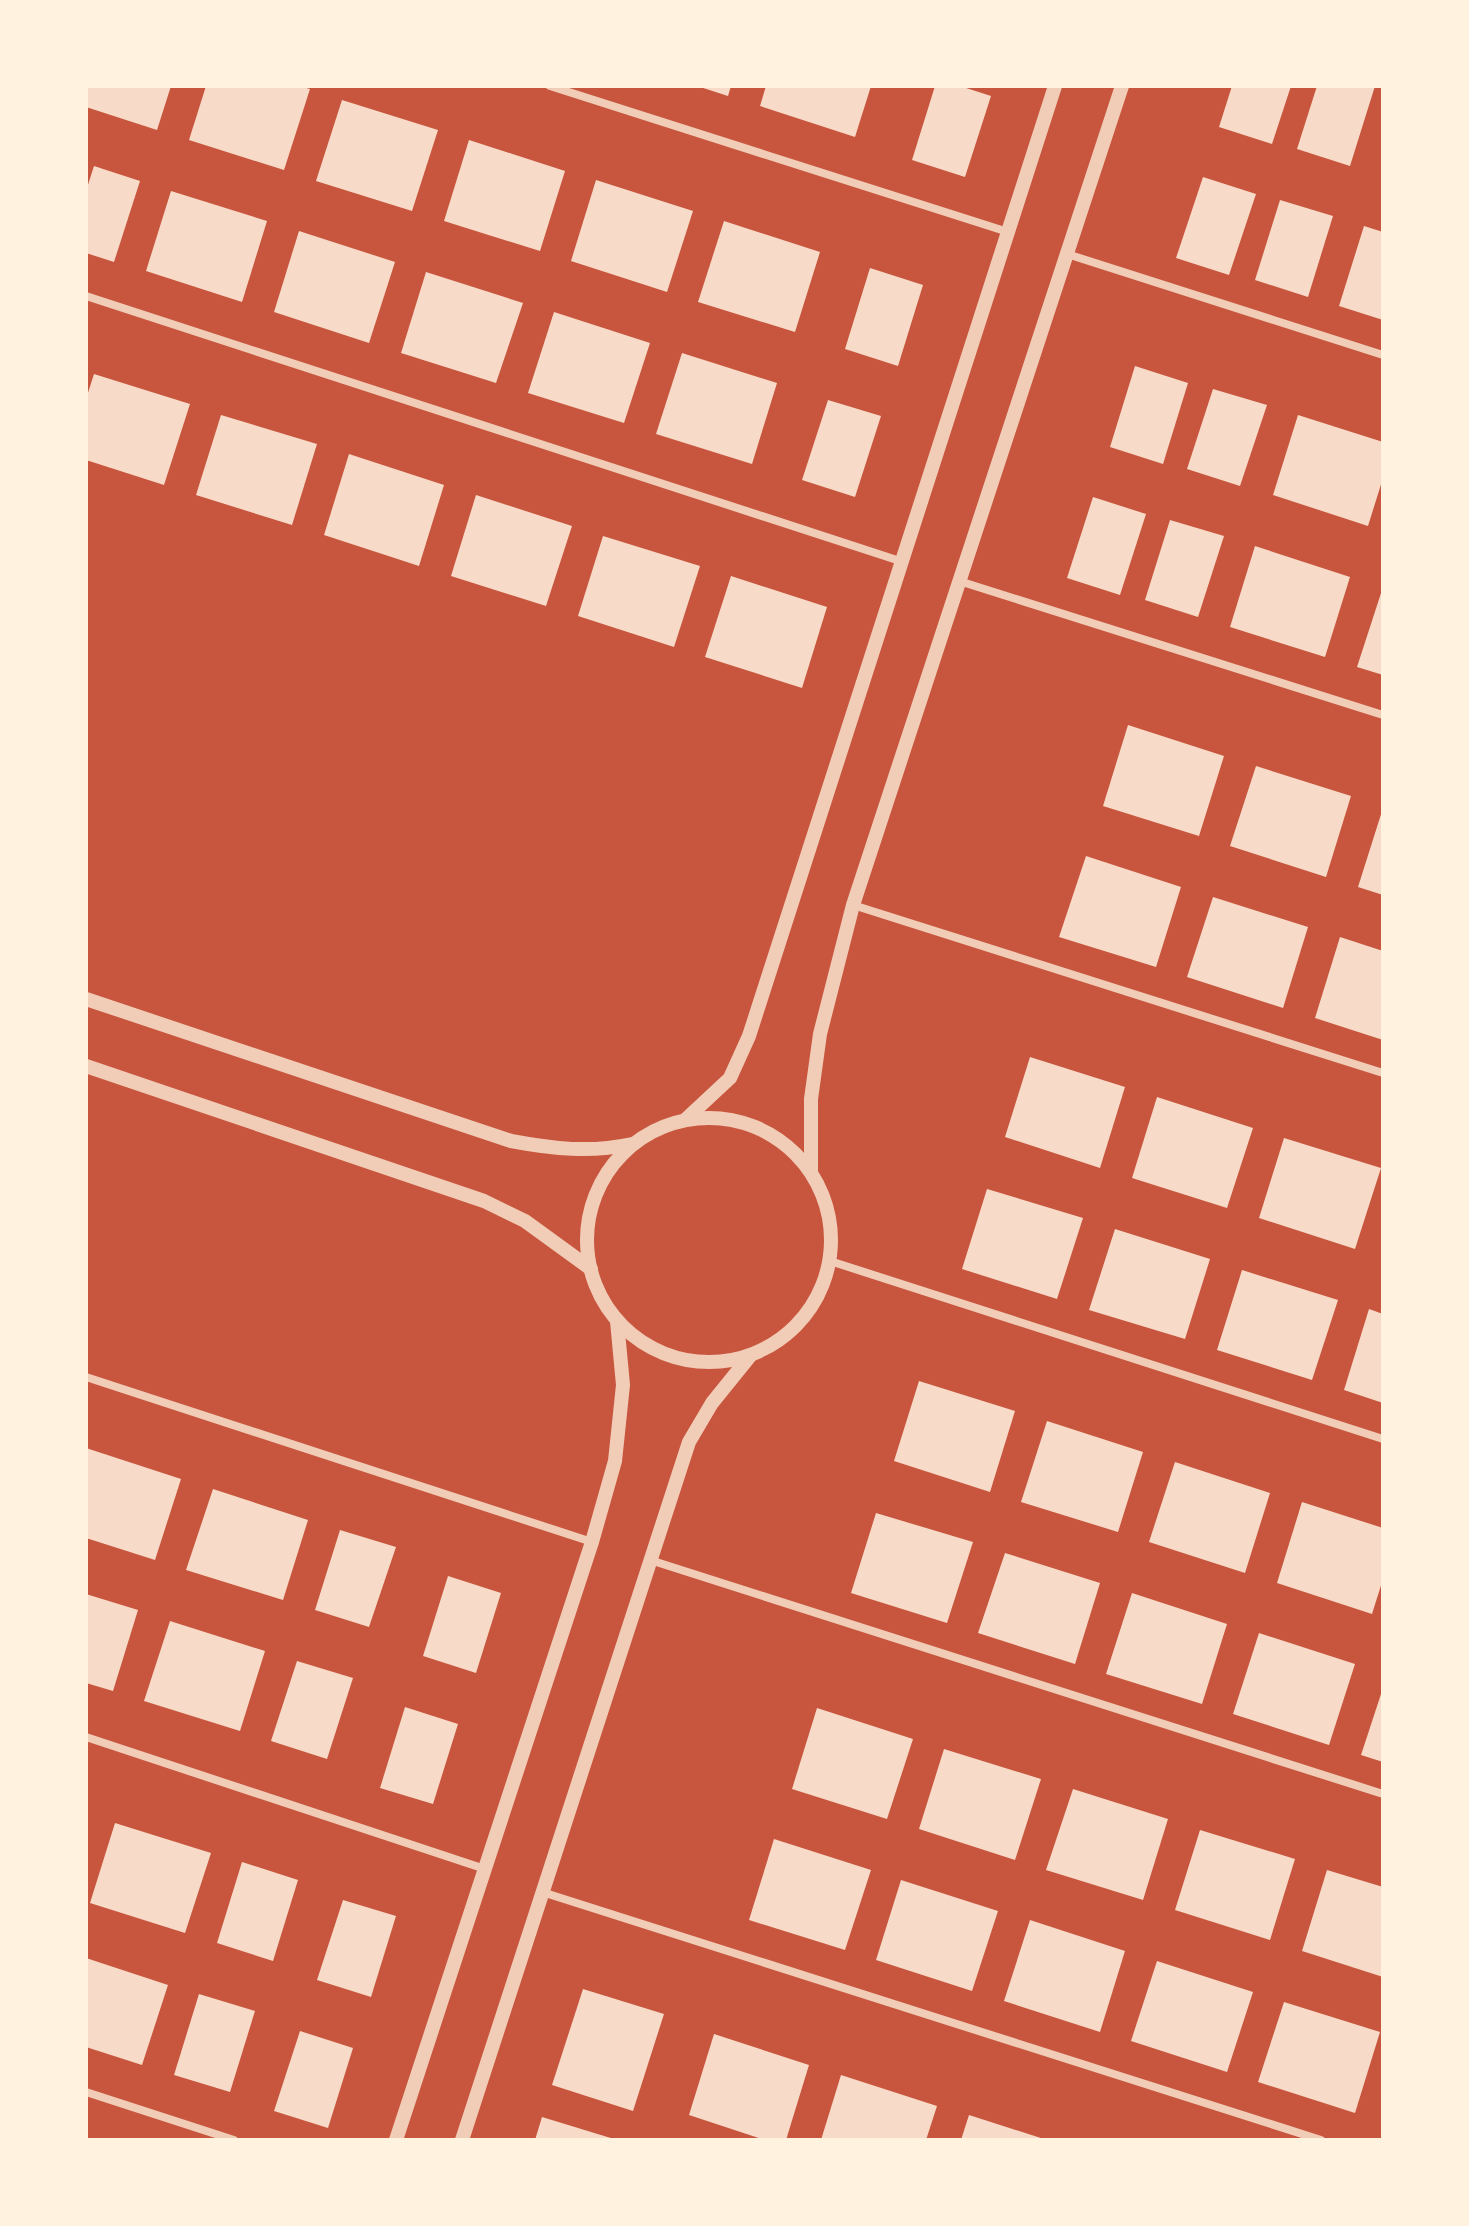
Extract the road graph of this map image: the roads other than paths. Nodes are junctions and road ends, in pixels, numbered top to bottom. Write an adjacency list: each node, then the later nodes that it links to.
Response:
1 (550, 86): 4 (street)
2 (1055, 86): 4 (street)
3 (1122, 86): 5 (street)
4 (1008, 232): 8 (street)
5 (1067, 254): 7 (street); 9 (street)
6 (86, 296): 8 (street)
7 (1383, 355)
8 (900, 561): 15 (street)
9 (959, 581): 10 (street); 11 (street)
10 (1383, 715)
11 (853, 905): 14 (street); 17 (street)
12 (86, 999): 16 (street)
13 (86, 1066): 19 (street)
14 (1383, 1073)
15 (686, 1119): 16 (street); 17 (street)
16 (633, 1144): 19 (street)
17 (811, 1171): 18 (street)
18 (830, 1261): 21 (street); 23 (street)
19 (591, 1269): 20 (street)
20 (617, 1321): 21 (street); 24 (street)
21 (750, 1356): 25 (street)
22 (86, 1377): 24 (street)
23 (1383, 1439)
24 (592, 1542): 28 (street)
25 (650, 1560): 27 (street); 29 (street)
26 (86, 1737): 28 (street)
27 (1383, 1794)
28 (485, 1869): 32 (street)
29 (542, 1892): 33 (street); 34 (street)
30 (86, 2092): 31 (street)
31 (234, 2140)
32 (396, 2140)
33 (462, 2140)
34 (1321, 2140)

